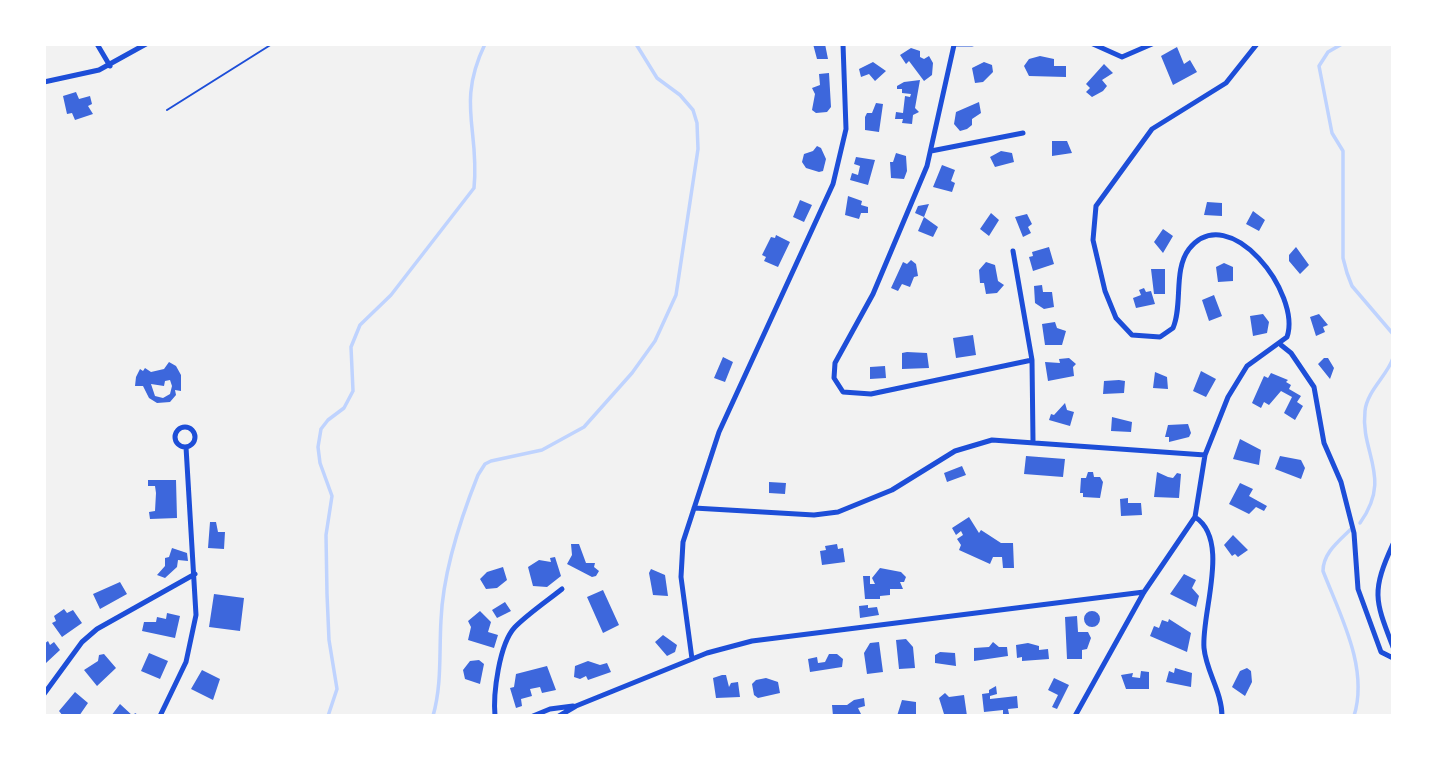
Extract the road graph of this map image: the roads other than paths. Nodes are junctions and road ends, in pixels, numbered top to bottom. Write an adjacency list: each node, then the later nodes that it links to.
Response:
1 (97, 44): 9 (street)
2 (146, 44): 9 (street)
3 (842, 44): 19 (street)
4 (972, 44): 8 (street)
5 (1093, 44): 6 (street)
6 (1152, 44)
7 (1257, 44): 14 (street)
8 (954, 45): 12 (street)
9 (110, 66): 10 (street)
10 (44, 82)
11 (1023, 133): 12 (street)
12 (931, 151): 15 (street)
13 (1013, 251): 15 (street)
14 (1281, 345): 18 (street); 26 (street)
15 (1032, 360): 16 (street)
16 (1033, 441): 18 (street); 19 (street)
17 (186, 447): 17 (street); 22 (street)
18 (1205, 455): 20 (street)
19 (694, 508): 27 (street)
20 (1195, 517): 24 (street); 35 (street)
21 (1393, 544): 25 (street)
22 (195, 574): 28 (street); 30 (street)
23 (562, 589): 31 (street)
24 (1144, 592): 27 (street); 34 (street)
25 (1393, 648)
26 (1393, 658)
27 (692, 659): 29 (street)
28 (44, 694)
29 (576, 706): 32 (street); 33 (street)
30 (160, 716)
31 (495, 716)
32 (533, 716)
33 (559, 716)
34 (1075, 716)
35 (1222, 716)

